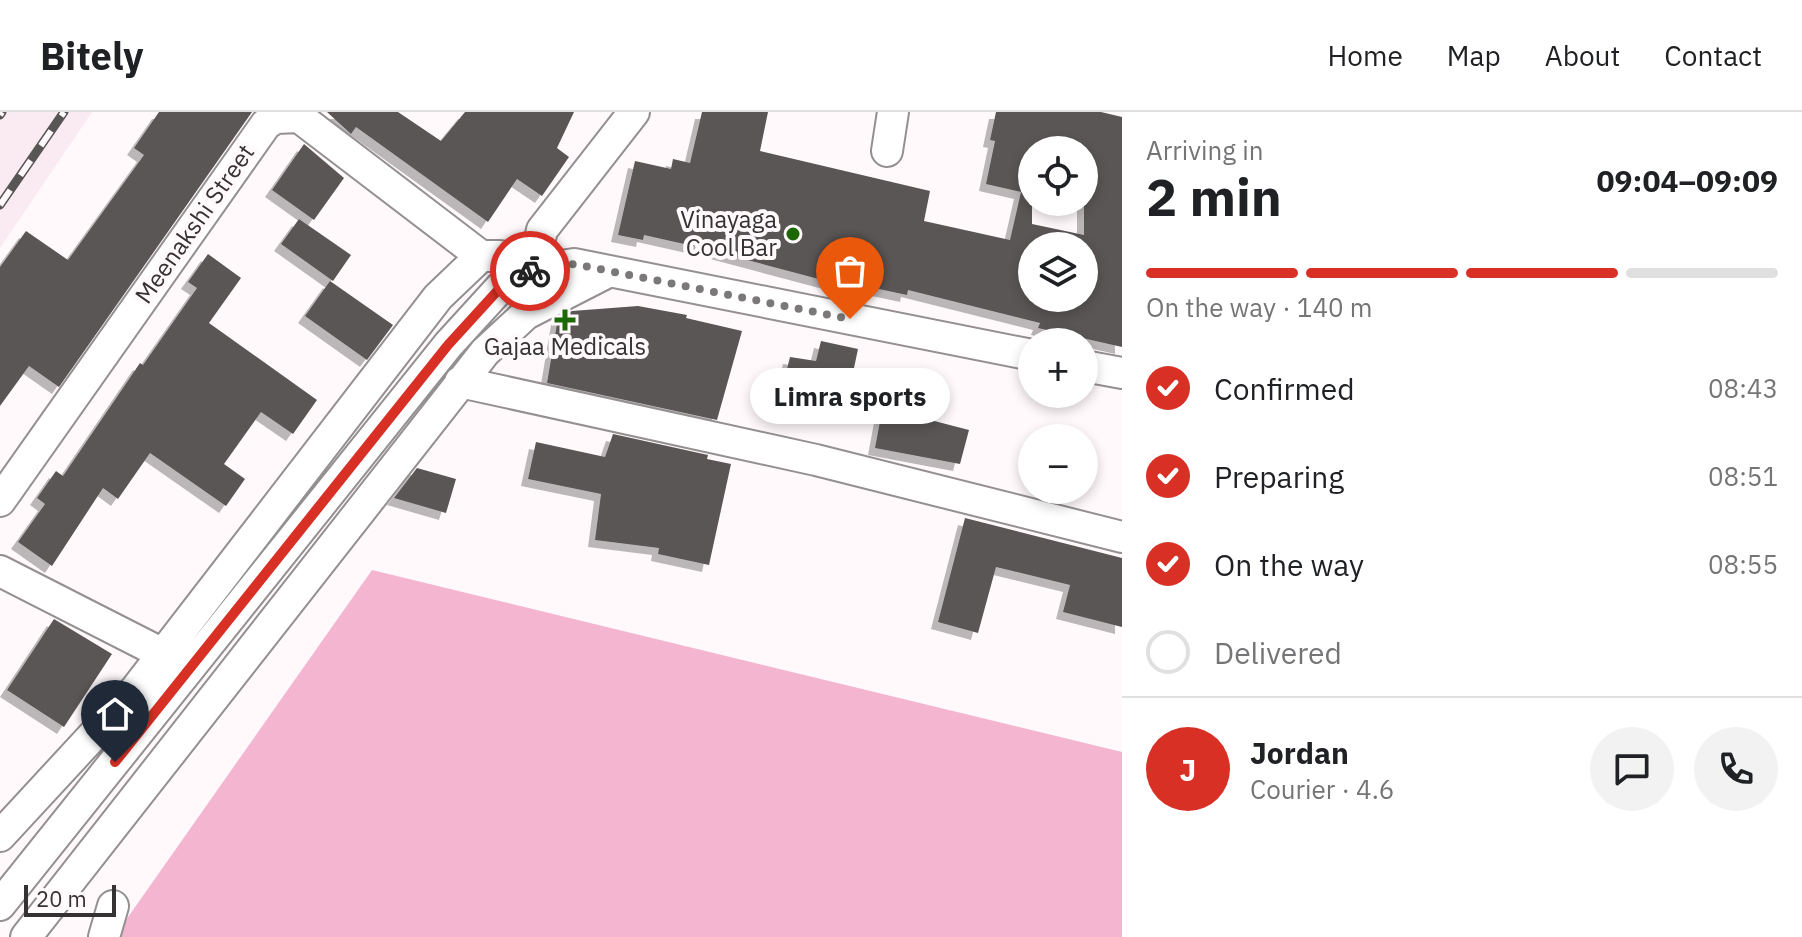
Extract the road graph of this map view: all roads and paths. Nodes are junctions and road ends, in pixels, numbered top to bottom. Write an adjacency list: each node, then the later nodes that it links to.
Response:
1 (634, 112): 6 (street)
2 (893, 112): 4 (street)
3 (288, 114): 5 (street, Meenakshi Street); 12 (street, Meenakshi Street)
4 (887, 151)
5 (481, 256): 6 (street); 15 (street)
6 (530, 271): 7 (street); 17 (street)
7 (608, 272): 8 (street); 11 (street)
8 (1018, 352)
9 (1098, 369): 10 (street)
10 (1122, 373)
11 (460, 382): 13 (street); 19 (street)
12 (0, 501)
13 (1122, 537)
14 (0, 571): 15 (street)
15 (163, 654): 16 (street)
16 (0, 836)
17 (0, 905)
18 (113, 906): 20 (street)
19 (26, 937)
20 (104, 937)

